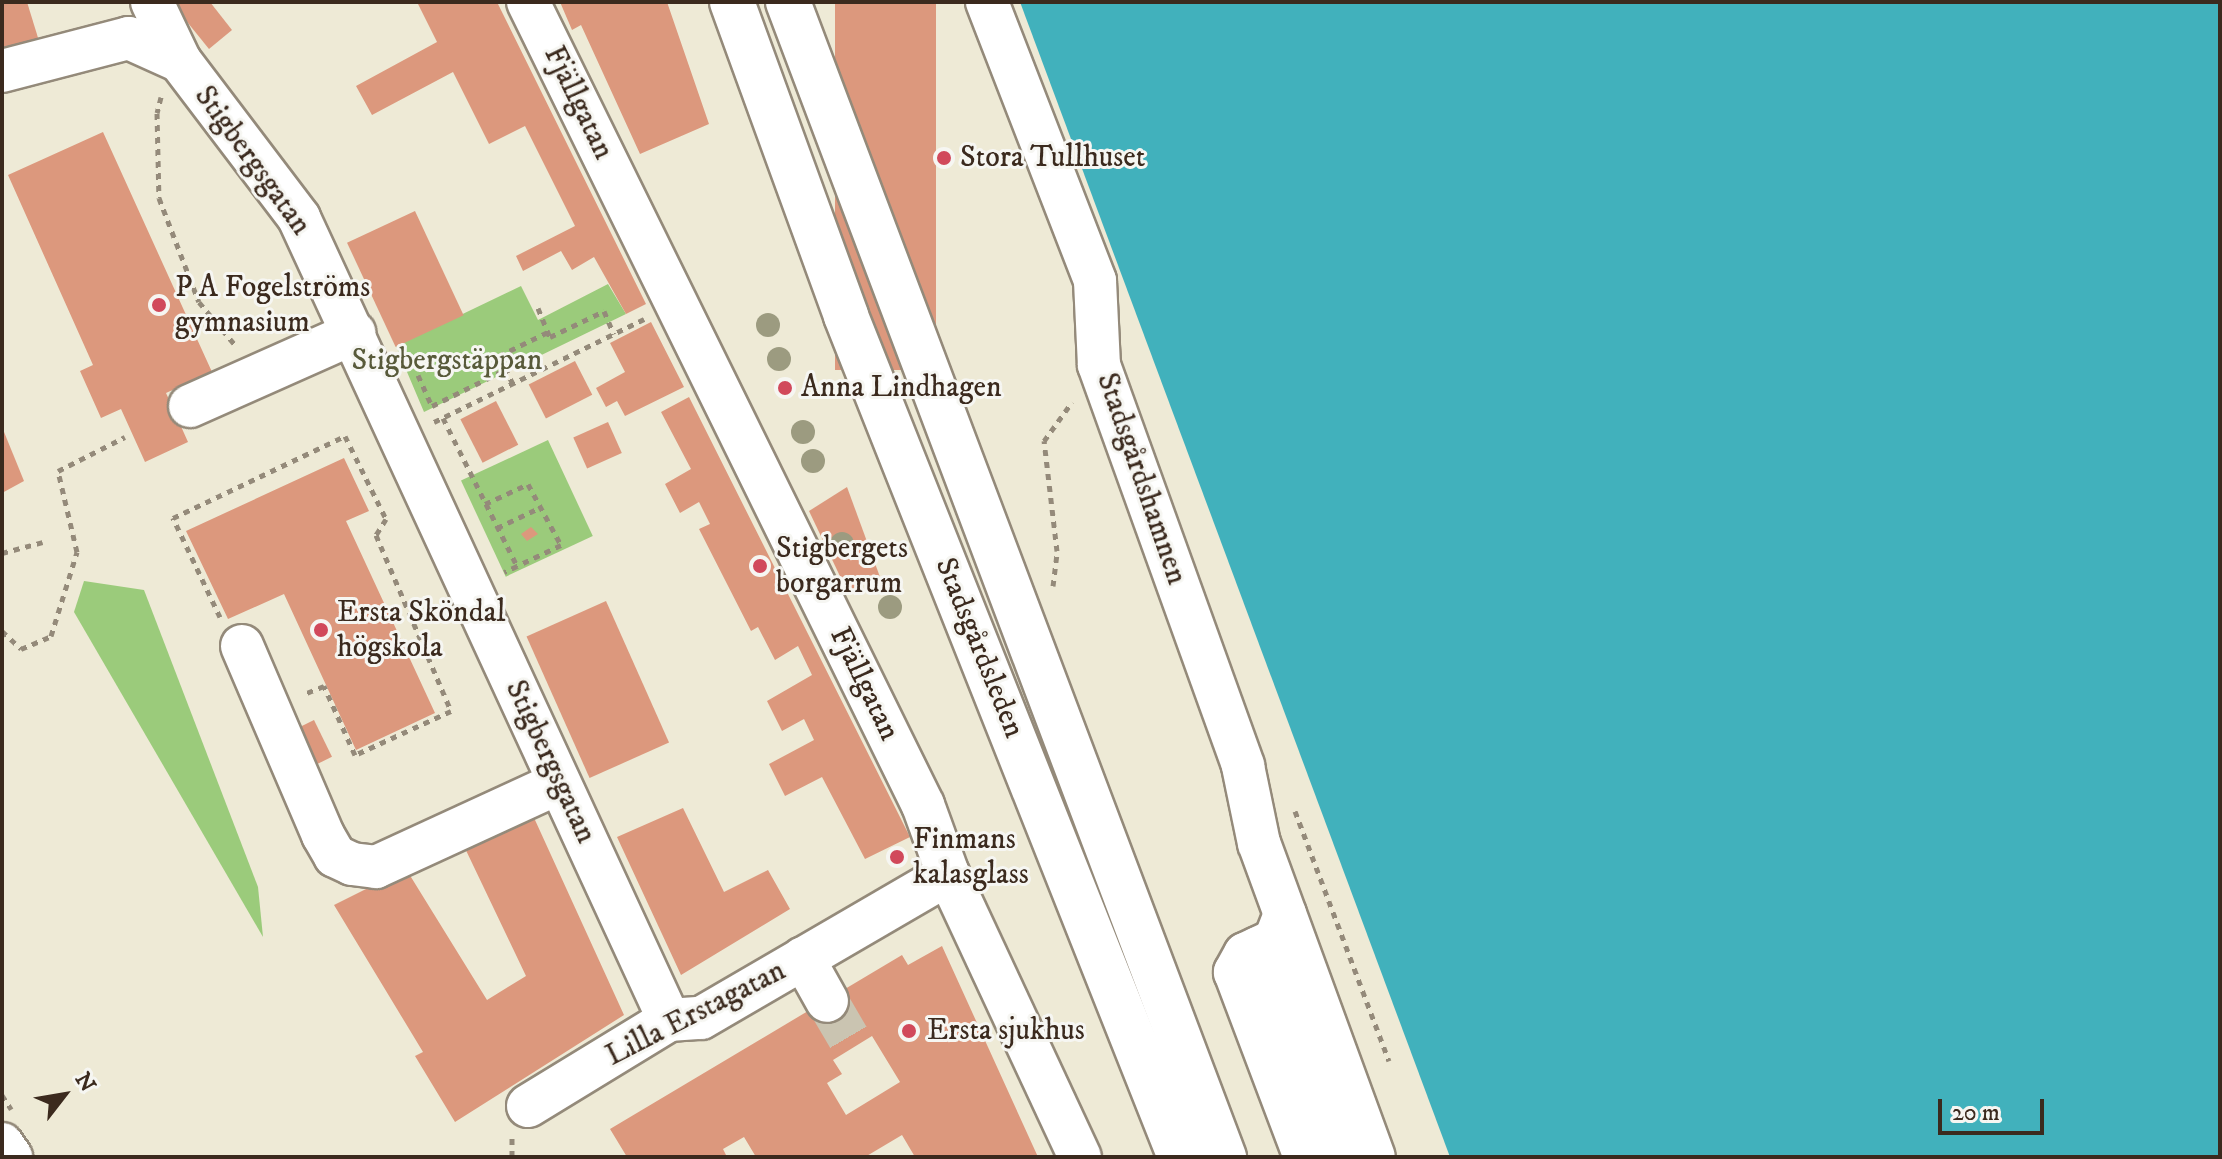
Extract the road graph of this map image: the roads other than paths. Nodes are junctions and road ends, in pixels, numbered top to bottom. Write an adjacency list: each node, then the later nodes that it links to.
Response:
1 (152, 2): 7 (street, Stigbergsgatan)
2 (528, 2): 12 (street, Fjällgatan)
3 (732, 2): 21 (main road, Stadsgårdsleden)
4 (788, 2): 22 (main road, Stadsgårdsleden)
5 (987, 2): 13 (street, Stadsgårdshamnen)
6 (2, 71): 7 (street)
7 (171, 79): 8 (street, Stigbergsgatan)
8 (354, 333): 9 (street); 11 (street, Stigbergsgatan)
9 (190, 406)
10 (242, 646): 11 (street)
11 (559, 783): 16 (street, Stigbergsgatan)
12 (948, 874): 14 (street, Lilla Erstagatan); 20 (street, Fjällgatan)
13 (1272, 942): 23 (street); 24 (street); 25 (street); 26 (street); 27 (street); 28 (street)
14 (803, 958): 15 (street); 16 (street, Lilla Erstagatan)
15 (827, 1001)
16 (669, 1020): 17 (street, Lilla Erstagatan)
17 (520, 1120)
18 (2, 1144): 19 (street)
19 (11, 1157)
20 (1080, 1157)
21 (1180, 1157)
22 (1224, 1157)
23 (1305, 1157)
24 (1321, 1157)
25 (1338, 1157)
26 (1356, 1157)
27 (1374, 1157)
28 (1389, 1157)

